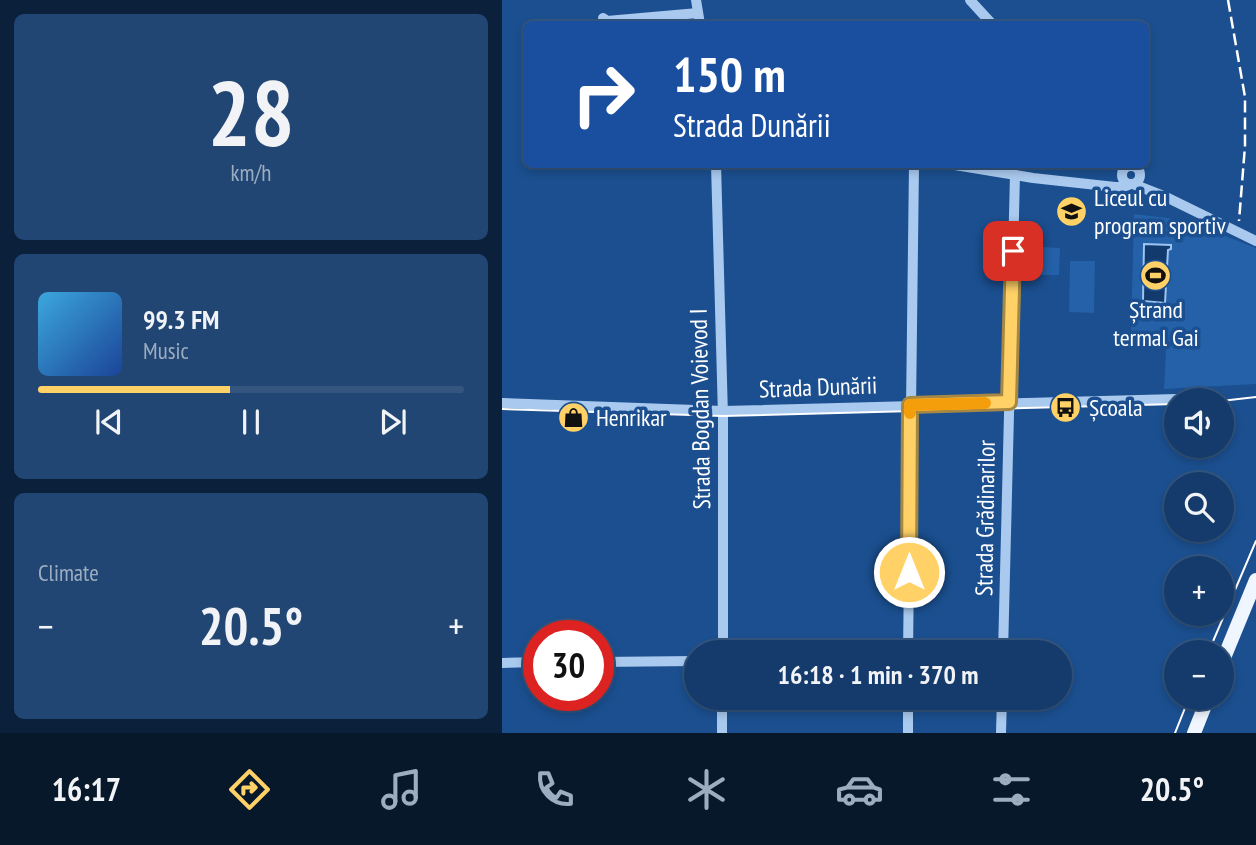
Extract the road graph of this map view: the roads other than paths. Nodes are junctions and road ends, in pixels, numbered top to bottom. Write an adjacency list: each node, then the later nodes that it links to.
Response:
1 (696, 0): 4 (street)
2 (970, 0): 5 (street)
3 (603, 19): 4 (street)
4 (699, 19)
5 (989, 21)
6 (716, 168): 19 (street, Strada Bogdan Voievod I)
7 (914, 168): 18 (street)
8 (973, 168): 10 (street)
9 (1130, 169): 11 (street); 12 (street); 13 (street)
10 (1015, 175): 12 (street); 16 (street, Strada Grădinarilor)
11 (1131, 184): 12 (street); 13 (street)
12 (1106, 186)
13 (1166, 197): 14 (street)
14 (1256, 241)
15 (1164, 399): 16 (street, Strada Dunării)
16 (1009, 402): 18 (street, Strada Dunării); 23 (street, Strada Grădinarilor)
17 (502, 403): 19 (street, Strada Dunării)
18 (910, 405): 19 (street, Strada Dunării); 22 (street)
19 (723, 411): 21 (street, Strada Bogdan Voievod I)
20 (1256, 580): 24 (main road)
21 (723, 640)
22 (908, 640)
23 (1003, 640)
24 (1231, 640)
25 (684, 661): 27 (street)
26 (523, 662): 28 (street)
27 (614, 662)
28 (502, 663)
29 (722, 710): 33 (street)
30 (908, 710): 34 (street)
31 (1002, 710): 35 (street)
32 (1203, 710): 36 (main road)
33 (722, 733)
34 (908, 733)
35 (1001, 733)
36 (1194, 733)

